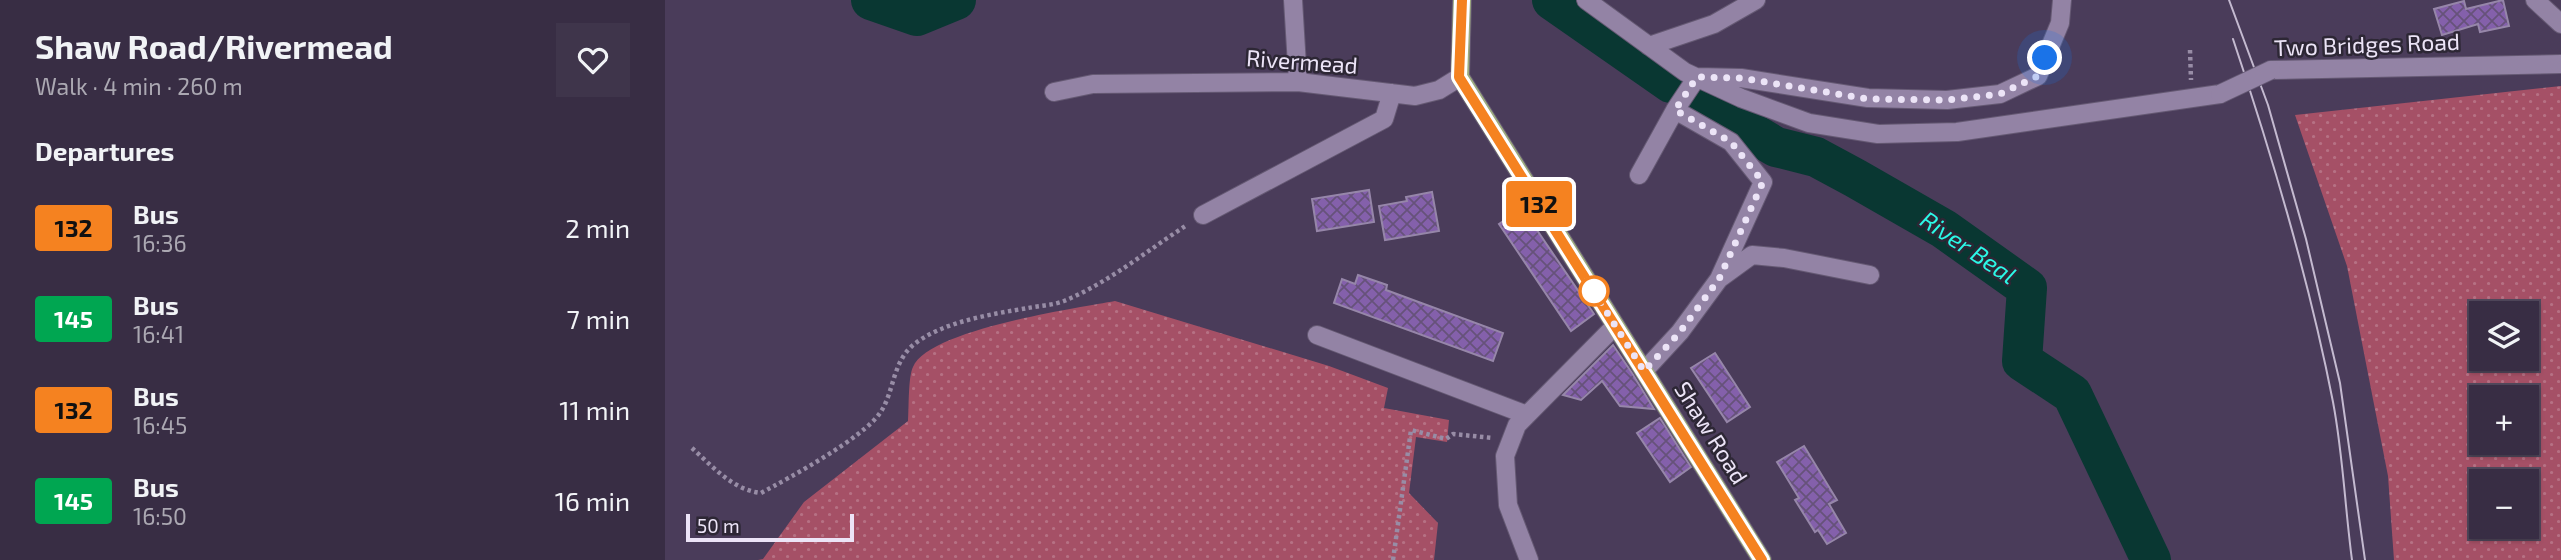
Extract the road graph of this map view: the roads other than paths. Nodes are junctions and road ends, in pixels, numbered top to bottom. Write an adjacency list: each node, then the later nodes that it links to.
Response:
1 (1293, 0): 12 (street)
2 (1462, 0): 10 (main road)
3 (1586, 0): 8 (street, Two Bridges Road)
4 (1756, 0): 8 (street)
5 (2062, 0): 11 (street)
6 (2535, 0): 7 (street)
7 (2561, 24)
8 (1650, 46): 11 (street, Two Bridges Road)
9 (2561, 64): 11 (street, Two Bridges Road, bridge)
10 (1459, 77): 14 (street, Rivermead); 20 (main road, Shaw Road)
11 (1697, 77): 15 (street)
12 (1298, 82): 13 (street, Rivermead); 14 (street, Rivermead)
13 (1054, 92)
14 (1392, 93): 17 (street)
15 (1675, 110): 16 (street); 19 (street)
16 (1639, 175)
17 (1203, 215)
18 (1870, 275): 19 (street)
19 (1719, 279): 22 (street)
20 (1615, 326): 22 (main road, Shaw Road); 23 (street)
21 (1317, 335): 23 (street)
22 (1644, 371): 25 (main road, Shaw Road)
23 (1527, 415): 24 (street)
24 (1529, 560)
25 (1762, 560)

